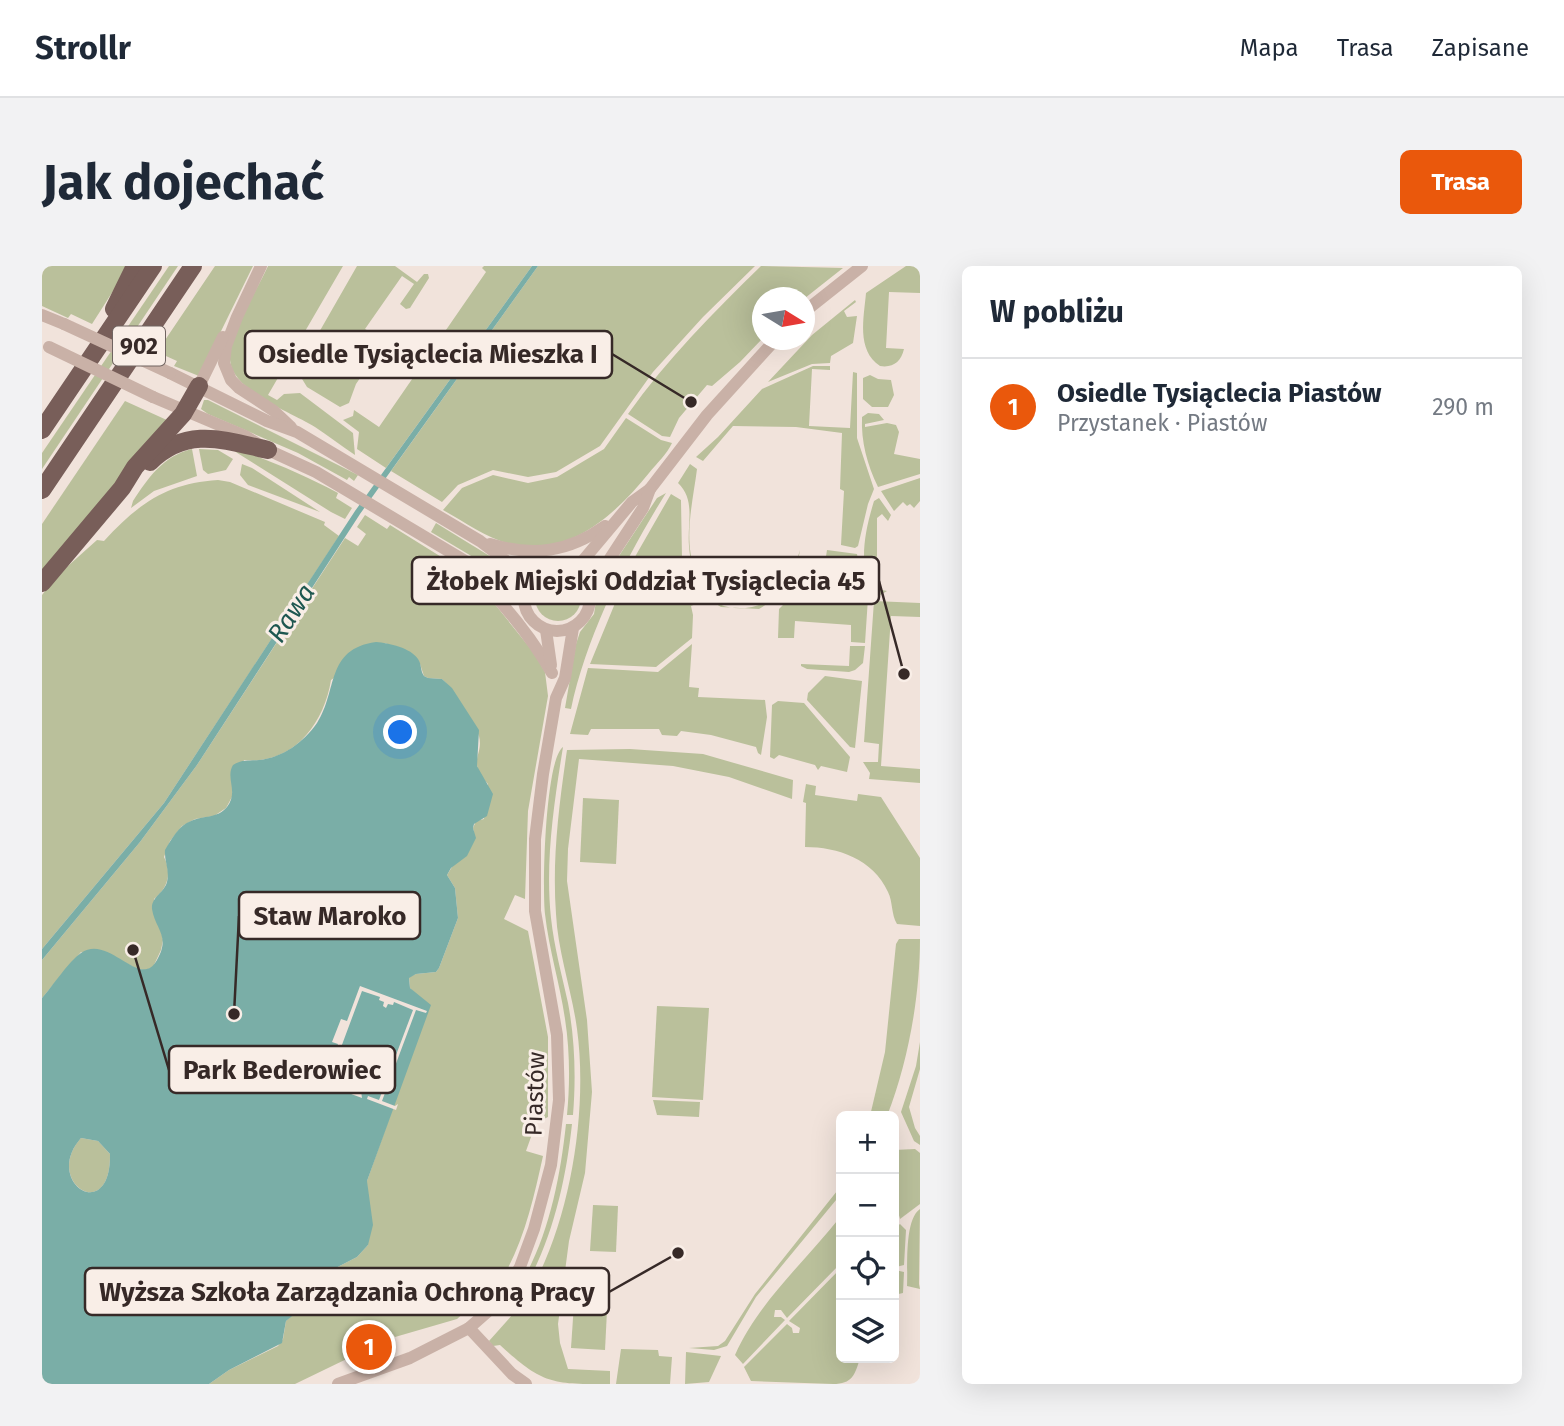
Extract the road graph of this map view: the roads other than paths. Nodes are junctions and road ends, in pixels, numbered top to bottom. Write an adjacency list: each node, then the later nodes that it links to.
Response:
1 (135, 266): 9 (main road)
2 (153, 266): 9 (main road, 902)
3 (193, 266): 19 (main road, 902)
4 (261, 266): 8 (street)
5 (862, 266): 6 (street)
6 (815, 303)
7 (42, 315): 12 (street, bridge)
8 (237, 317): 12 (street); 15 (street)
9 (104, 339): 14 (main road, 902)
10 (46, 345): 13 (street, bridge)
11 (766, 350): 18 (street)
12 (199, 386): 13 (main road); 15 (street)
13 (185, 411): 16 (street); 17 (main road)
14 (42, 430)
15 (297, 432): 21 (street)
16 (268, 450): 17 (main road); 22 (street)
17 (122, 488): 25 (main road)
18 (650, 489): 20 (street); 26 (street)
19 (42, 490)
20 (620, 515): 21 (street); 23 (street)
21 (480, 541): 24 (street)
22 (460, 559): 27 (street); 30 (street)
23 (575, 570): 24 (street); 26 (street)
24 (533, 574): 27 (street)
25 (42, 583)
26 (590, 589): 28 (street)
27 (524, 596): 29 (street)
28 (573, 628): 29 (street); 31 (street, Piastów)
29 (546, 630): 30 (street, Piastów)
30 (552, 673): 31 (street, Piastów)
31 (556, 698): 32 (street, Piastów)
32 (469, 1328): 33 (street, Piastów); 34 (street)
33 (338, 1384)
34 (526, 1384)

